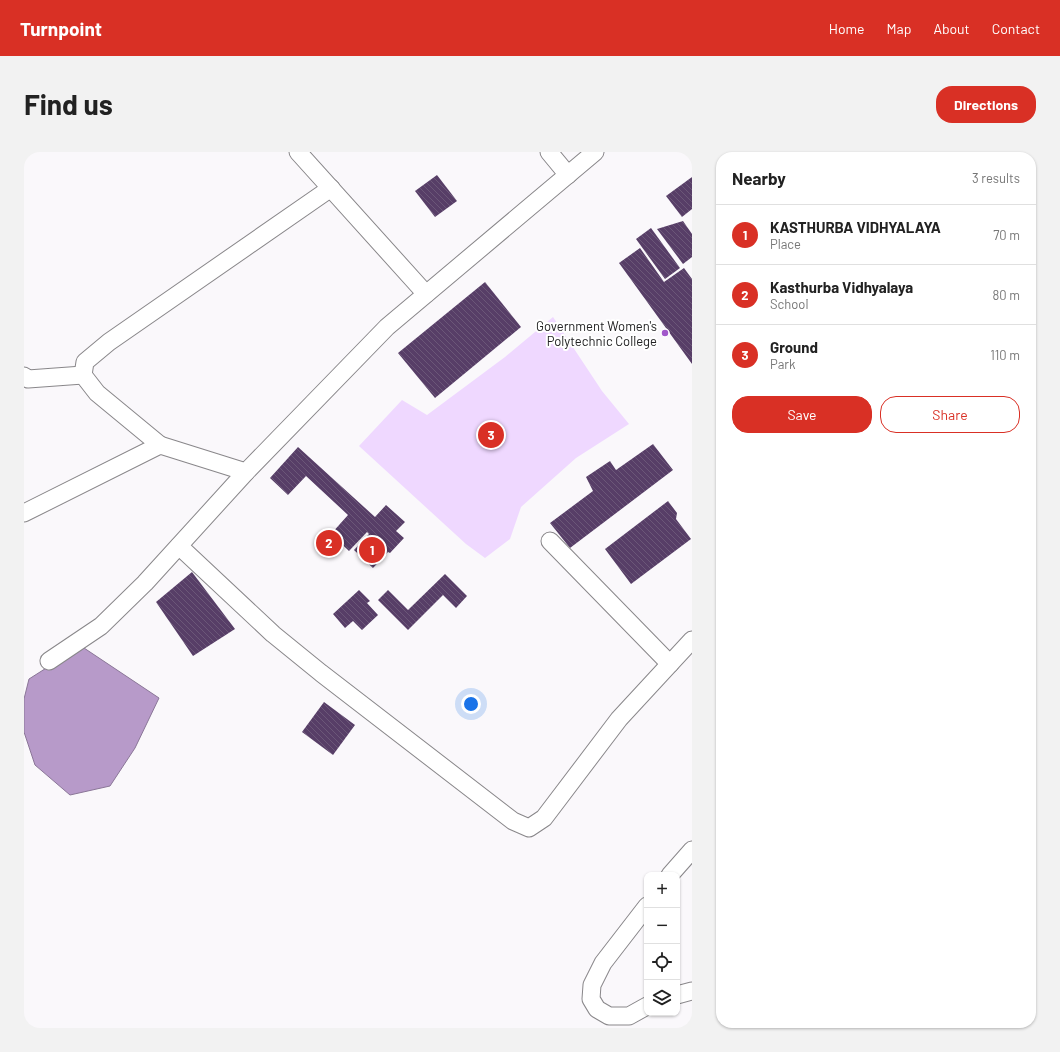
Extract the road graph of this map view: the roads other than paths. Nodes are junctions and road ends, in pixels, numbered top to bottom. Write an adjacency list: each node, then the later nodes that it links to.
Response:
1 (298, 152): 5 (street)
2 (549, 152): 4 (street)
3 (595, 152): 4 (street)
4 (568, 175): 6 (street)
5 (331, 188): 6 (street); 8 (street)
6 (426, 294): 10 (street)
7 (24, 376): 8 (street)
8 (83, 376): 9 (street)
9 (160, 445): 10 (street); 11 (street)
10 (246, 472): 13 (street)
11 (24, 513)
12 (550, 541): 16 (street)
13 (179, 546): 15 (street); 16 (street)
14 (691, 643): 16 (street)
15 (49, 661)
16 (670, 664)
17 (692, 850): 18 (street)
18 (673, 872)
19 (645, 908): 22 (street)
20 (692, 991): 21 (street)
21 (680, 994)
22 (644, 1008)

